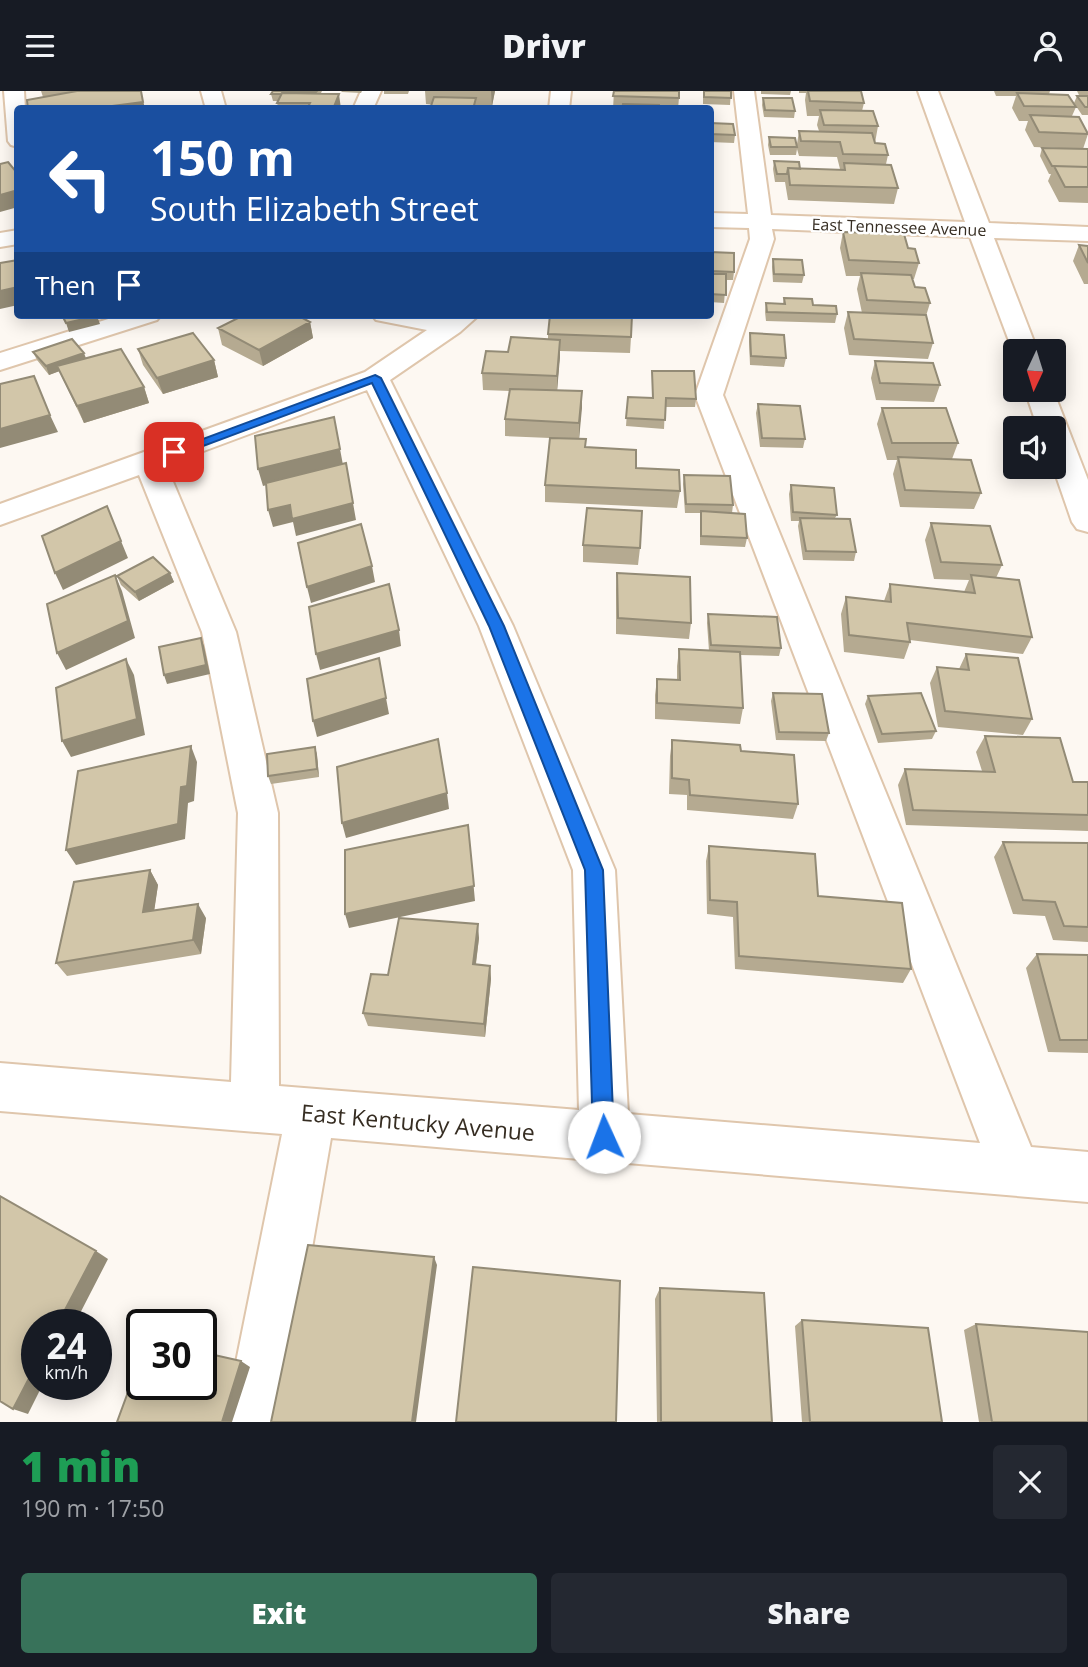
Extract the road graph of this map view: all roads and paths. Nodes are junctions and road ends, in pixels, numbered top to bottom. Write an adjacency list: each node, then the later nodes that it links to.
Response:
1 (744, 91): 4 (street)
2 (928, 91): 5 (street)
3 (714, 220): 4 (street, East Tennessee Avenue)
4 (762, 222): 5 (street, East Tennessee Avenue); 20 (street)
5 (979, 230): 6 (street, East Tennessee Avenue); 9 (street)
6 (1088, 234)
7 (135, 319): 10 (street)
8 (459, 320): 11 (street)
9 (1020, 339)
10 (0, 362)
11 (375, 378): 12 (street); 19 (street)
12 (149, 461): 14 (street); 17 (street)
13 (1066, 464): 15 (street)
14 (0, 515)
15 (1088, 522)
16 (0, 1087): 17 (street, East Kentucky Avenue)
17 (254, 1108): 18 (street, East Kentucky Avenue)
18 (311, 1113): 19 (street, East Kentucky Avenue); 22 (street)
19 (604, 1137): 20 (street, East Kentucky Avenue)
20 (1016, 1172): 21 (street, East Kentucky Avenue)
21 (1088, 1177)
22 (253, 1422)

